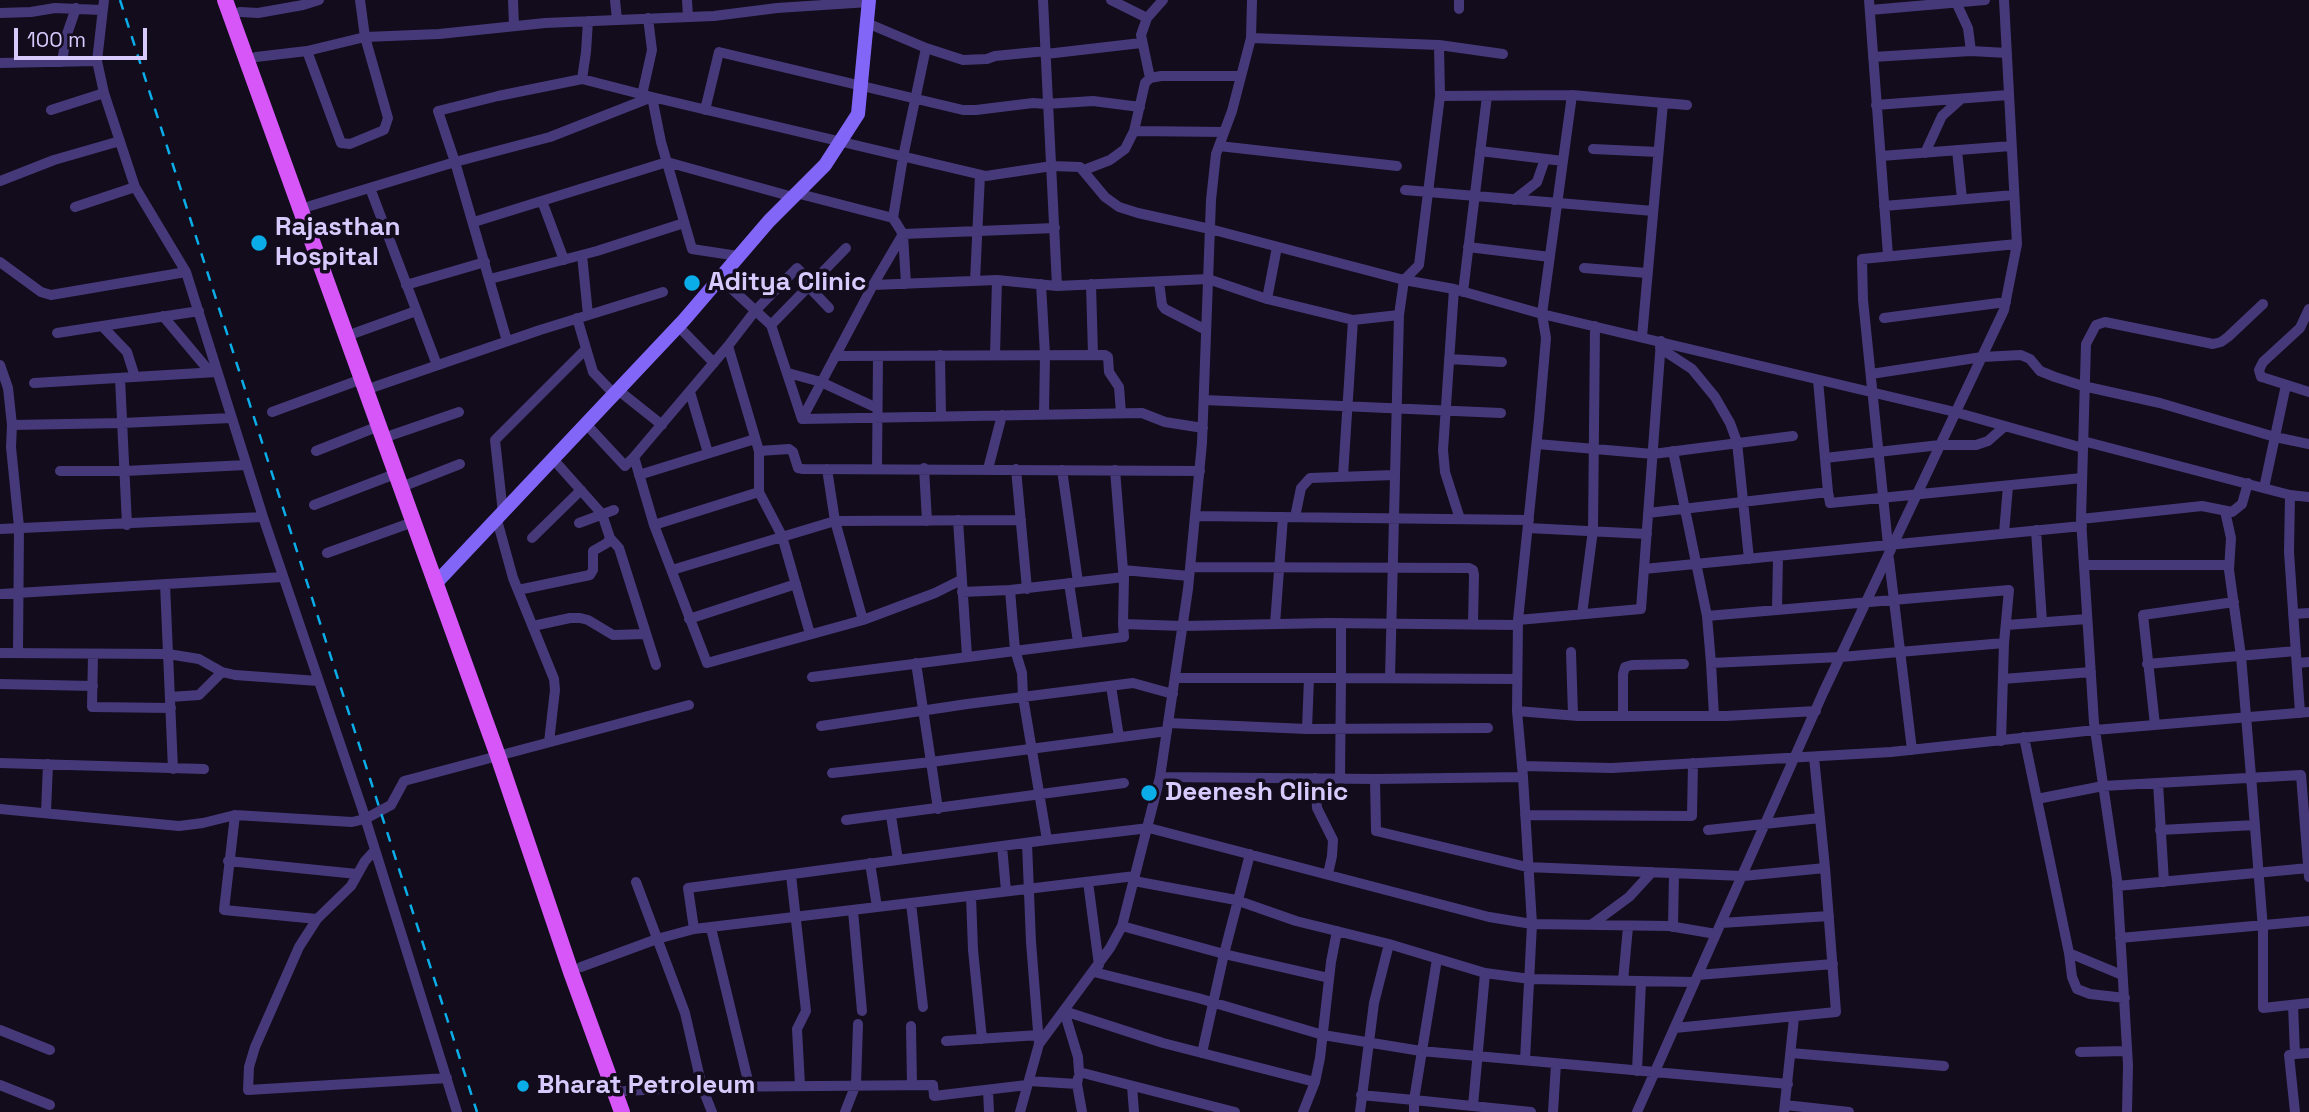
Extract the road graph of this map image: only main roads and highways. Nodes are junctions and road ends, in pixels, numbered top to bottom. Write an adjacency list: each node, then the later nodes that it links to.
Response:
1 (225, 0): 3 (main road)
2 (238, 6): 3 (main road)
3 (368, 383): 4 (main road)
4 (385, 431): 5 (main road); 5 (main road)
5 (439, 581): 6 (main road)
6 (503, 754): 7 (main road); 8 (main road)
7 (622, 1112)
8 (632, 1112)

